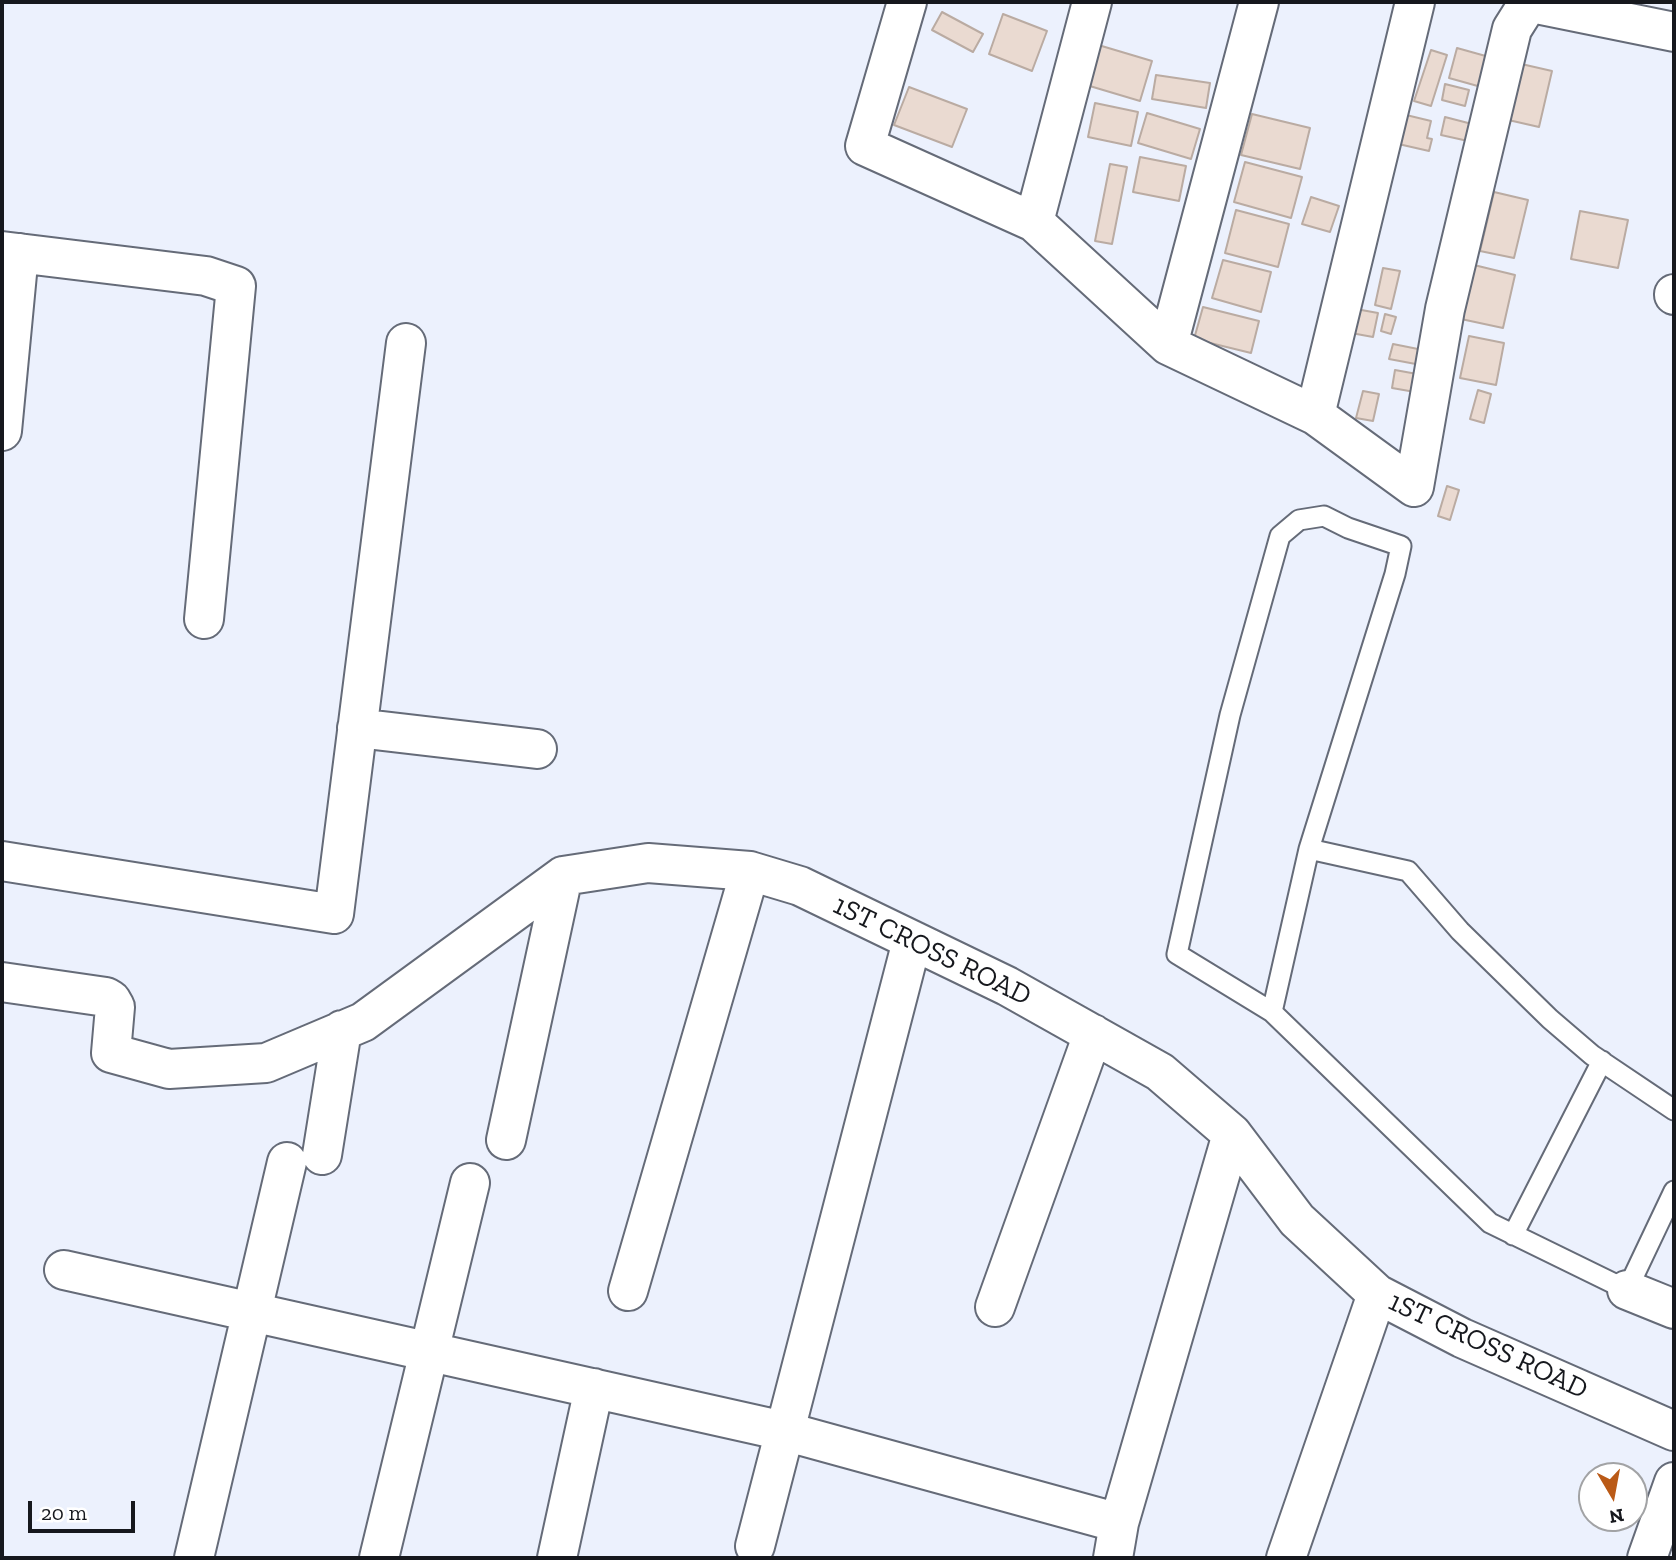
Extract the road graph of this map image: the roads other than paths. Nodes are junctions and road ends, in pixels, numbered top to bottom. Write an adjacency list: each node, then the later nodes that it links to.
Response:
1 (907, 2): 7 (street)
2 (1091, 2): 7 (street)
3 (1259, 2): 10 (street)
4 (1415, 2): 11 (street)
5 (1528, 2): 6 (street); 11 (street)
6 (1674, 32)
7 (1034, 222): 10 (street)
8 (10, 252): 12 (street); 13 (street)
9 (406, 343): 14 (street)
10 (1168, 345): 11 (street)
11 (1315, 415)
12 (2, 430)
13 (204, 620)
14 (357, 729): 15 (street); 17 (street)
15 (537, 749)
16 (1309, 849): 22 (lane); 22 (lane); 25 (lane)
17 (2, 861)
18 (750, 871): 19 (street, 1ST CROSS ROAD); 20 (street, 1ST CROSS ROAD); 34 (street)
19 (563, 876): 23 (street, 1ST CROSS ROAD); 28 (street)
20 (912, 941): 24 (street, 1ST CROSS ROAD); 41 (street)
21 (2, 982): 23 (street, 1ST CROSS ROAD)
22 (1272, 1012): 31 (lane)
23 (342, 1030): 38 (street)
24 (1093, 1034): 27 (street, 1ST CROSS ROAD); 36 (street)
25 (1602, 1061): 26 (lane); 31 (lane)
26 (1674, 1110)
27 (1232, 1134): 35 (street, 1ST CROSS ROAD); 44 (street)
28 (506, 1140)
29 (470, 1183): 39 (street)
30 (1674, 1191): 33 (lane)
31 (1513, 1235): 33 (lane)
32 (64, 1270): 38 (street)
33 (1627, 1290): 37 (street)
34 (628, 1291)
35 (1377, 1294): 42 (street, 1ST CROSS ROAD); 49 (street)
36 (995, 1307)
37 (1674, 1309)
38 (252, 1311): 39 (street); 46 (street)
39 (429, 1351): 40 (street); 47 (street)
40 (594, 1388): 41 (street); 48 (street)
41 (784, 1431): 44 (street); 45 (street)
42 (1674, 1431)
43 (1674, 1482): 50 (street)
44 (1116, 1540)
45 (755, 1546)
46 (194, 1558)
47 (379, 1558)
48 (556, 1558)
49 (1286, 1558)
50 (1647, 1558)

